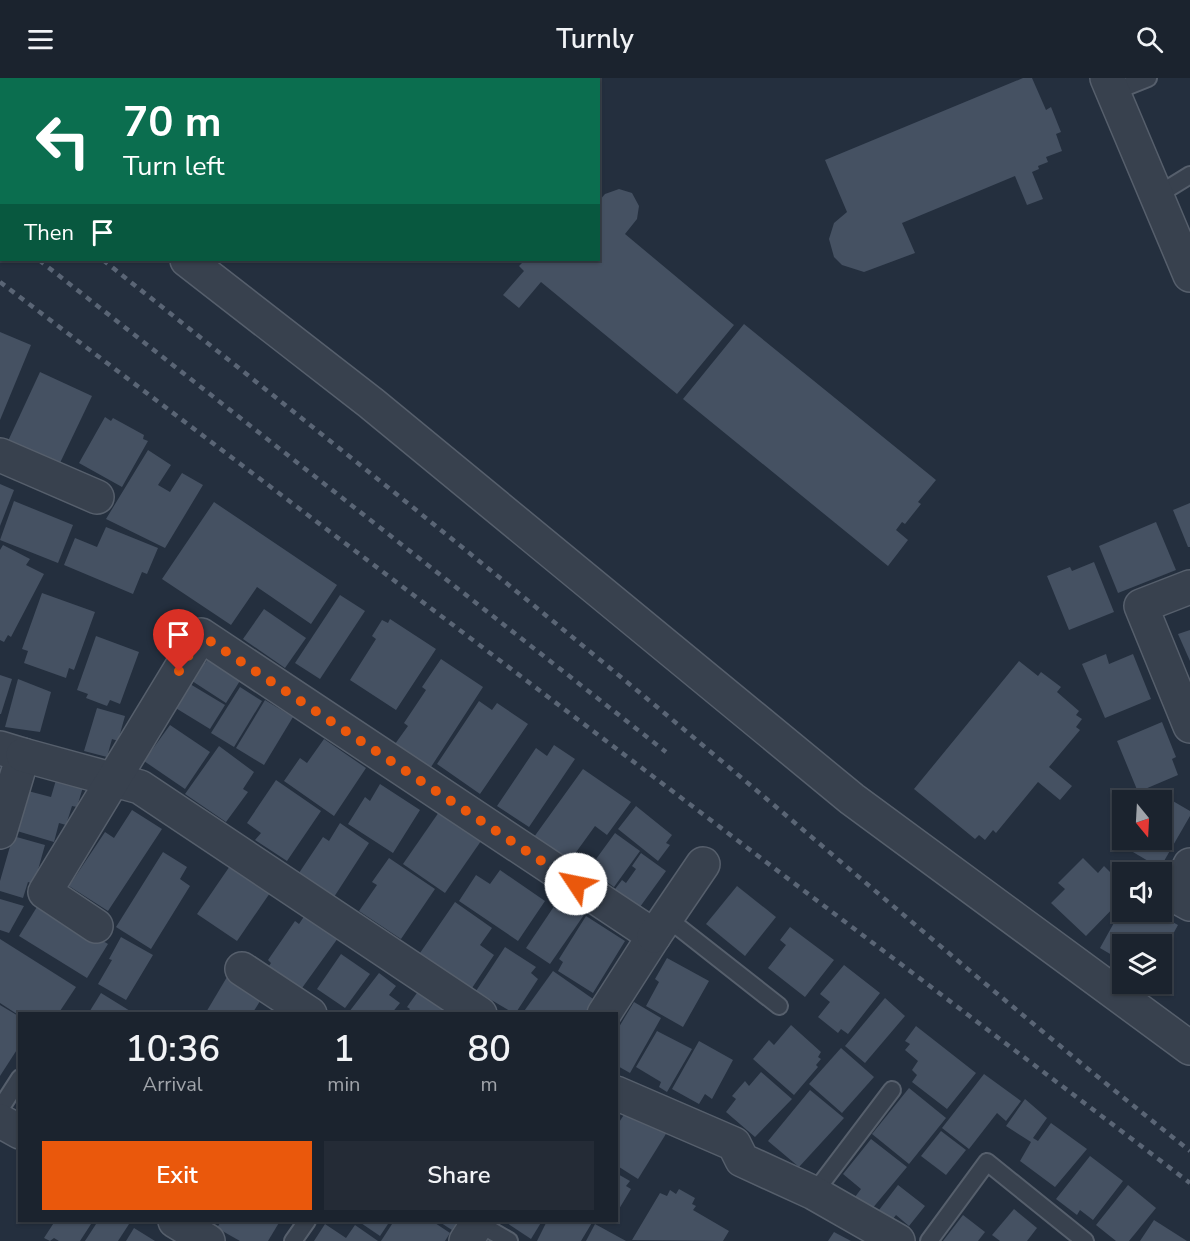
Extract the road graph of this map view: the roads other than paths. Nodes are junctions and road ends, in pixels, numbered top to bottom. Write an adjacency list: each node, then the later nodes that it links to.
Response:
1 (1148, 78): 2 (lane)
2 (1110, 85): 4 (street)
3 (1190, 176): 4 (lane)
4 (1156, 196): 6 (street)
5 (188, 261): 24 (street)
6 (1190, 275)
7 (0, 455): 8 (street)
8 (97, 497)
9 (1190, 587): 10 (street)
10 (1190, 726)
11 (11, 752): 12 (street); 13 (street)
12 (112, 780): 17 (street); 18 (street); 22 (street)
13 (0, 832)
14 (703, 864): 18 (street)
15 (1190, 865): 16 (street)
16 (1190, 904)
17 (96, 926)
18 (661, 927): 20 (lane); 23 (street)
19 (242, 969): 21 (street)
20 (779, 1006)
21 (307, 1012)
22 (477, 1012)
23 (605, 1012)
24 (1190, 1048)
25 (18, 1081): 28 (lane)
26 (892, 1090): 31 (lane)
27 (618, 1094): 31 (street)
28 (0, 1109)
29 (0, 1121): 30 (street)
30 (18, 1131)
31 (814, 1193): 38 (street)
32 (177, 1222): 35 (street)
33 (306, 1222): 36 (lane)
34 (475, 1228): 37 (lane)
35 (208, 1241)
36 (293, 1241)
37 (509, 1241)
38 (898, 1241)
39 (929, 1241): 40 (lane)
40 (1085, 1241)

